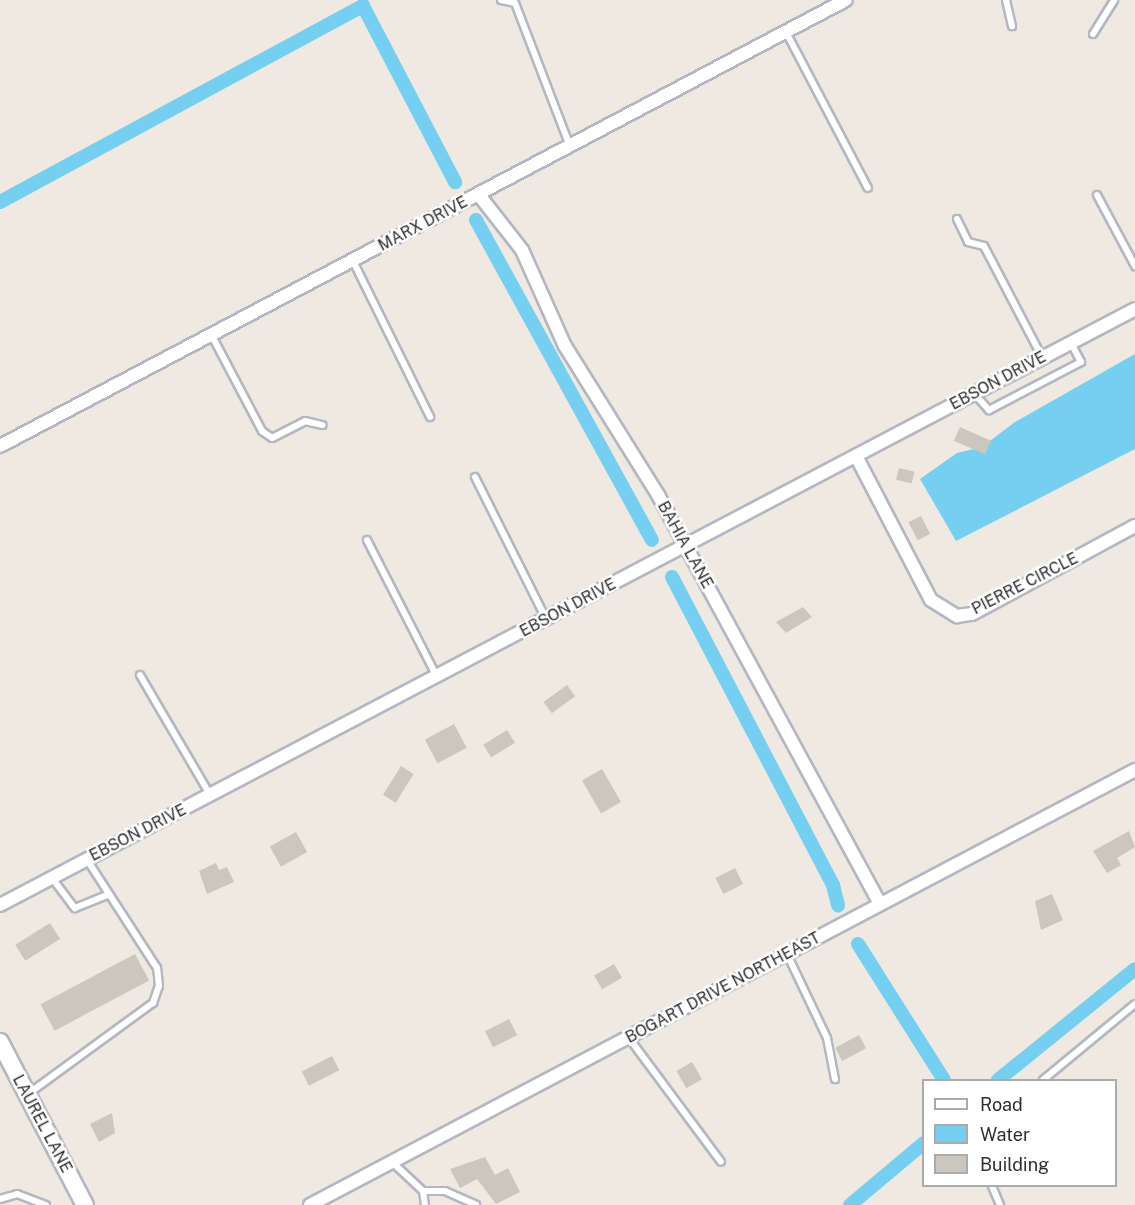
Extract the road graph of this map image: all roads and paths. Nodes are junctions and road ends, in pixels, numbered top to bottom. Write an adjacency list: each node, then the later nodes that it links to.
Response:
1 (501, 0): 8 (lane)
2 (846, 0): 6 (street, MARX DRIVE)
3 (1006, 0): 5 (lane)
4 (1114, 0): 7 (lane)
5 (1012, 26)
6 (786, 32): 8 (street, MARX DRIVE); 9 (lane)
7 (1093, 34)
8 (570, 146): 10 (street, MARX DRIVE)
9 (868, 188)
10 (479, 195): 13 (street, MARX DRIVE); 27 (street, BAHIA LANE)
11 (1097, 195): 14 (lane)
12 (957, 219): 18 (lane)
13 (353, 261): 16 (street, MARX DRIVE); 20 (lane)
14 (1135, 266)
15 (1135, 309): 17 (street, EBSON DRIVE)
16 (212, 336): 21 (lane); 22 (street, MARX DRIVE)
17 (1071, 342): 18 (street, EBSON DRIVE); 19 (lane)
18 (1042, 357): 19 (street, EBSON DRIVE)
19 (974, 393): 23 (street, EBSON DRIVE)
20 (430, 417)
21 (323, 425)
22 (0, 446)
23 (856, 456): 25 (street, PIERRE CIRCLE); 27 (street, EBSON DRIVE)
24 (474, 477): 28 (lane)
25 (1135, 526)
26 (367, 540): 30 (lane)
27 (686, 546): 28 (street, EBSON DRIVE); 36 (street, BAHIA LANE)
28 (547, 620): 30 (street, EBSON DRIVE)
29 (140, 675): 32 (lane)
30 (437, 678): 32 (street, EBSON DRIVE)
31 (1135, 770): 36 (street, BOGART DRIVE NORTHEAST)
32 (210, 795): 33 (street, EBSON DRIVE)
33 (87, 860): 34 (street, EBSON DRIVE); 35 (lane)
34 (52, 878): 35 (lane); 37 (street, EBSON DRIVE)
35 (107, 895): 44 (lane)
36 (880, 904): 38 (street, BOGART DRIVE NORTHEAST)
37 (0, 905)
38 (787, 954): 40 (street, BOGART DRIVE NORTHEAST); 42 (lane)
39 (1135, 1004): 43 (lane)
40 (629, 1038): 45 (street, BOGART DRIVE NORTHEAST); 46 (lane)
41 (0, 1042): 44 (street, LAUREL LANE)
42 (835, 1079)
43 (1044, 1079)
44 (27, 1094): 51 (street, LAUREL LANE)
45 (392, 1162): 48 (lane); 52 (street, BOGART DRIVE NORTHEAST)
46 (722, 1162)
47 (993, 1187): 55 (lane)
48 (423, 1191): 53 (lane); 54 (lane)
49 (0, 1199): 50 (lane)
50 (46, 1205)
51 (85, 1205)
52 (310, 1205)
53 (425, 1205)
54 (476, 1205)
55 (1000, 1205)

